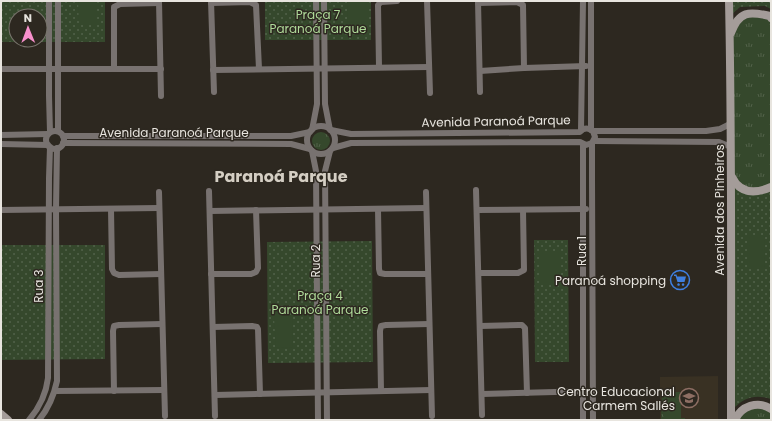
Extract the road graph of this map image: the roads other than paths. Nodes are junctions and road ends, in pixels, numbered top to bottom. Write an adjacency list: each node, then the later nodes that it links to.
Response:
1 (49, 1): 26 (street)
2 (58, 1): 27 (street)
3 (316, 1): 25 (street)
4 (324, 1): 19 (street)
5 (397, 1): 17 (street)
6 (427, 1): 18 (street)
7 (583, 1): 15 (street, Rua 1)
8 (591, 1): 16 (street, Rua 1)
9 (729, 1): 14 (street, Avenida dos Pinheiros)
10 (159, 2): 22 (street); 23 (street)
11 (211, 2): 24 (street); 28 (street)
12 (478, 2): 20 (street); 29 (street)
13 (771, 18): 14 (street)
14 (730, 37): 34 (street, Avenida dos Pinheiros)
15 (583, 66): 16 (street); 20 (street); 39 (street, Rua 1)
16 (591, 66): 36 (street, Rua 1)
17 (378, 67): 18 (street); 19 (street)
18 (429, 67): 32 (street)
19 (326, 68): 25 (street); 35 (street)
20 (524, 68): 29 (street)
21 (1, 69): 26 (street)
22 (114, 69): 23 (street); 27 (street)
23 (160, 69): 33 (street)
24 (259, 69): 25 (street); 28 (street)
25 (317, 69): 38 (street)
26 (49, 70): 27 (street); 40 (street)
27 (57, 70): 37 (street)
28 (213, 70): 30 (street)
29 (480, 71): 31 (street)
30 (214, 92)
31 (480, 92)
32 (430, 93)
33 (161, 96)
34 (730, 124): 36 (street, Avenida Paranoá Parque); 49 (street, Avenida dos Pinheiros)
35 (331, 130): 38 (street, Avenida Paranoá Parque); 39 (street, Avenida Paranoá Parque); 51 (street)
36 (592, 130): 39 (street, Avenida Paranoá Parque); 43 (street, Rua 1)
37 (58, 131): 40 (street); 42 (street)
38 (311, 131): 42 (street, Avenida Paranoá Parque); 50 (street)
39 (580, 131): 45 (street, Rua 1)
40 (49, 133): 41 (street); 47 (street)
41 (1, 135)
42 (63, 136): 44 (street)
43 (593, 142): 45 (street); 49 (street); 65 (street, Rua 1)
44 (63, 143): 48 (street); 50 (street, Avenida Paranoá Parque)
45 (581, 143): 51 (street, Avenida Paranoá Parque); 64 (street, Rua 1)
46 (1, 144): 47 (street)
47 (49, 146): 48 (street); 60 (street, Rua 3)
48 (57, 148): 61 (street, Rua 3)
49 (731, 148): 52 (street, Avenida dos Pinheiros)
50 (311, 150): 51 (street, Avenida Paranoá Parque); 68 (street, Rua 2)
51 (332, 150): 69 (street, Rua 2)
52 (732, 168): 53 (street); 107 (street, Avenida dos Pinheiros)
53 (771, 187)
54 (476, 190): 70 (street)
55 (209, 191): 72 (street)
56 (159, 192): 58 (street)
57 (426, 192): 59 (street)
58 (159, 208): 62 (street); 74 (street)
59 (426, 208): 63 (street); 76 (street)
60 (49, 209): 61 (street); 66 (street); 101 (street, Rua 3)
61 (56, 209): 62 (street); 83 (street, Rua 3)
62 (111, 209): 74 (street)
63 (378, 209): 69 (street); 76 (street)
64 (583, 209): 65 (street); 71 (street); 89 (street, Rua 1)
65 (592, 209): 86 (street, Rua 1)
66 (1, 210)
67 (256, 210): 68 (street); 72 (street); 75 (street)
68 (316, 210): 69 (street); 87 (street, Rua 2)
69 (326, 210): 88 (street, Rua 2)
70 (477, 210): 71 (street); 73 (street)
71 (523, 210): 73 (street)
72 (210, 211): 75 (street)
73 (478, 273): 79 (street)
74 (161, 274): 77 (street)
75 (212, 274): 80 (street)
76 (428, 274): 78 (street)
77 (162, 324): 81 (street); 84 (street)
78 (429, 324): 82 (street); 85 (street)
79 (480, 326): 90 (street); 92 (street)
80 (213, 327): 91 (street); 93 (street)
81 (164, 390): 84 (street); 97 (street)
82 (431, 390): 85 (street); 99 (street)
83 (55, 391): 84 (street); 102 (street, Rua 3)
84 (114, 391)
85 (381, 391): 88 (street)
86 (592, 391): 89 (street); 106 (street, Rua 1)
87 (317, 392): 88 (street); 91 (street); 103 (street, Rua 2)
88 (327, 392): 104 (street, Rua 2)
89 (583, 392): 90 (street); 105 (street, Rua 1)
90 (527, 393): 92 (street)
91 (260, 394): 93 (street)
92 (482, 394): 96 (street)
93 (215, 395): 98 (street)
94 (771, 409): 108 (street)
95 (1, 414): 100 (street)
96 (482, 415)
97 (165, 416)
98 (215, 416)
99 (432, 416)
100 (8, 420)
101 (29, 420)
102 (40, 420)
103 (318, 420)
104 (327, 420)
105 (583, 420)
106 (593, 420)
107 (731, 420)
108 (735, 420)

